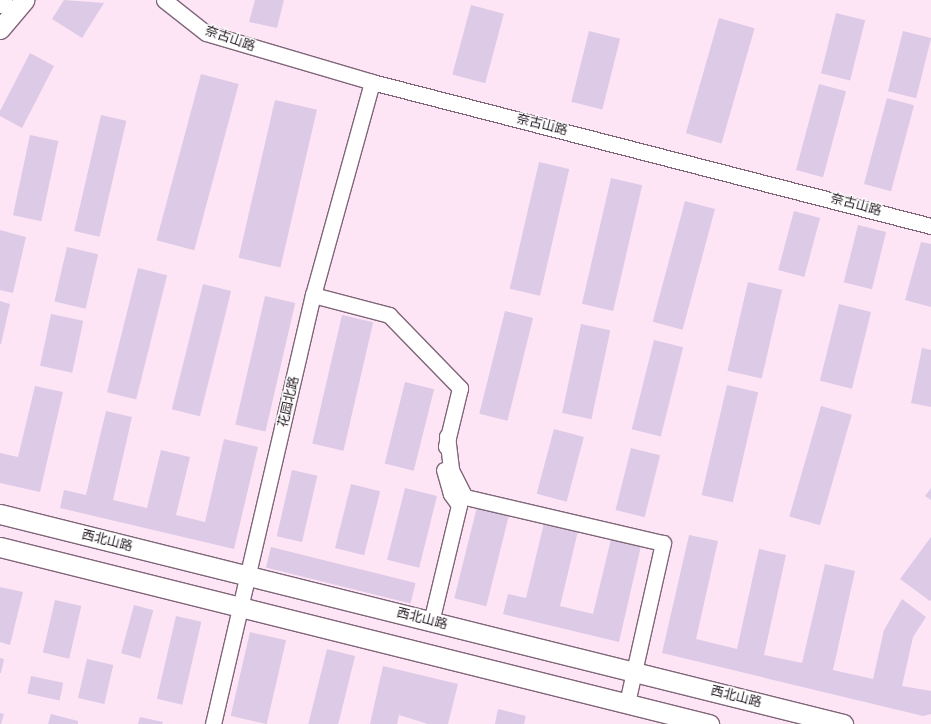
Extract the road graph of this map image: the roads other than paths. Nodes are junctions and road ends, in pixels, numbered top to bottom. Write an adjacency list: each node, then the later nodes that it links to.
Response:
1 (2, 0): 4 (main road)
2 (24, 0): 5 (main road)
3 (164, 0): 6 (street, 奈古山路)
4 (0, 3)
5 (0, 29)
6 (372, 82): 7 (street, 奈古山路); 8 (street, 花园北路)
7 (931, 226)
8 (314, 295): 9 (street); 12 (street, 花园北路)
9 (447, 436): 14 (street); 15 (street)
10 (0, 514): 12 (main road, 西北山路)
11 (0, 547): 13 (main road)
12 (249, 576): 13 (street, 花园北路); 14 (main road, 西北山路)
13 (241, 608): 16 (main road); 17 (street, 花园北路)
14 (432, 622): 15 (main road, 西北山路)
15 (634, 671): 16 (street); 19 (main road, 西北山路)
16 (627, 704): 18 (main road)
17 (213, 724)
18 (709, 724)
19 (844, 724)

